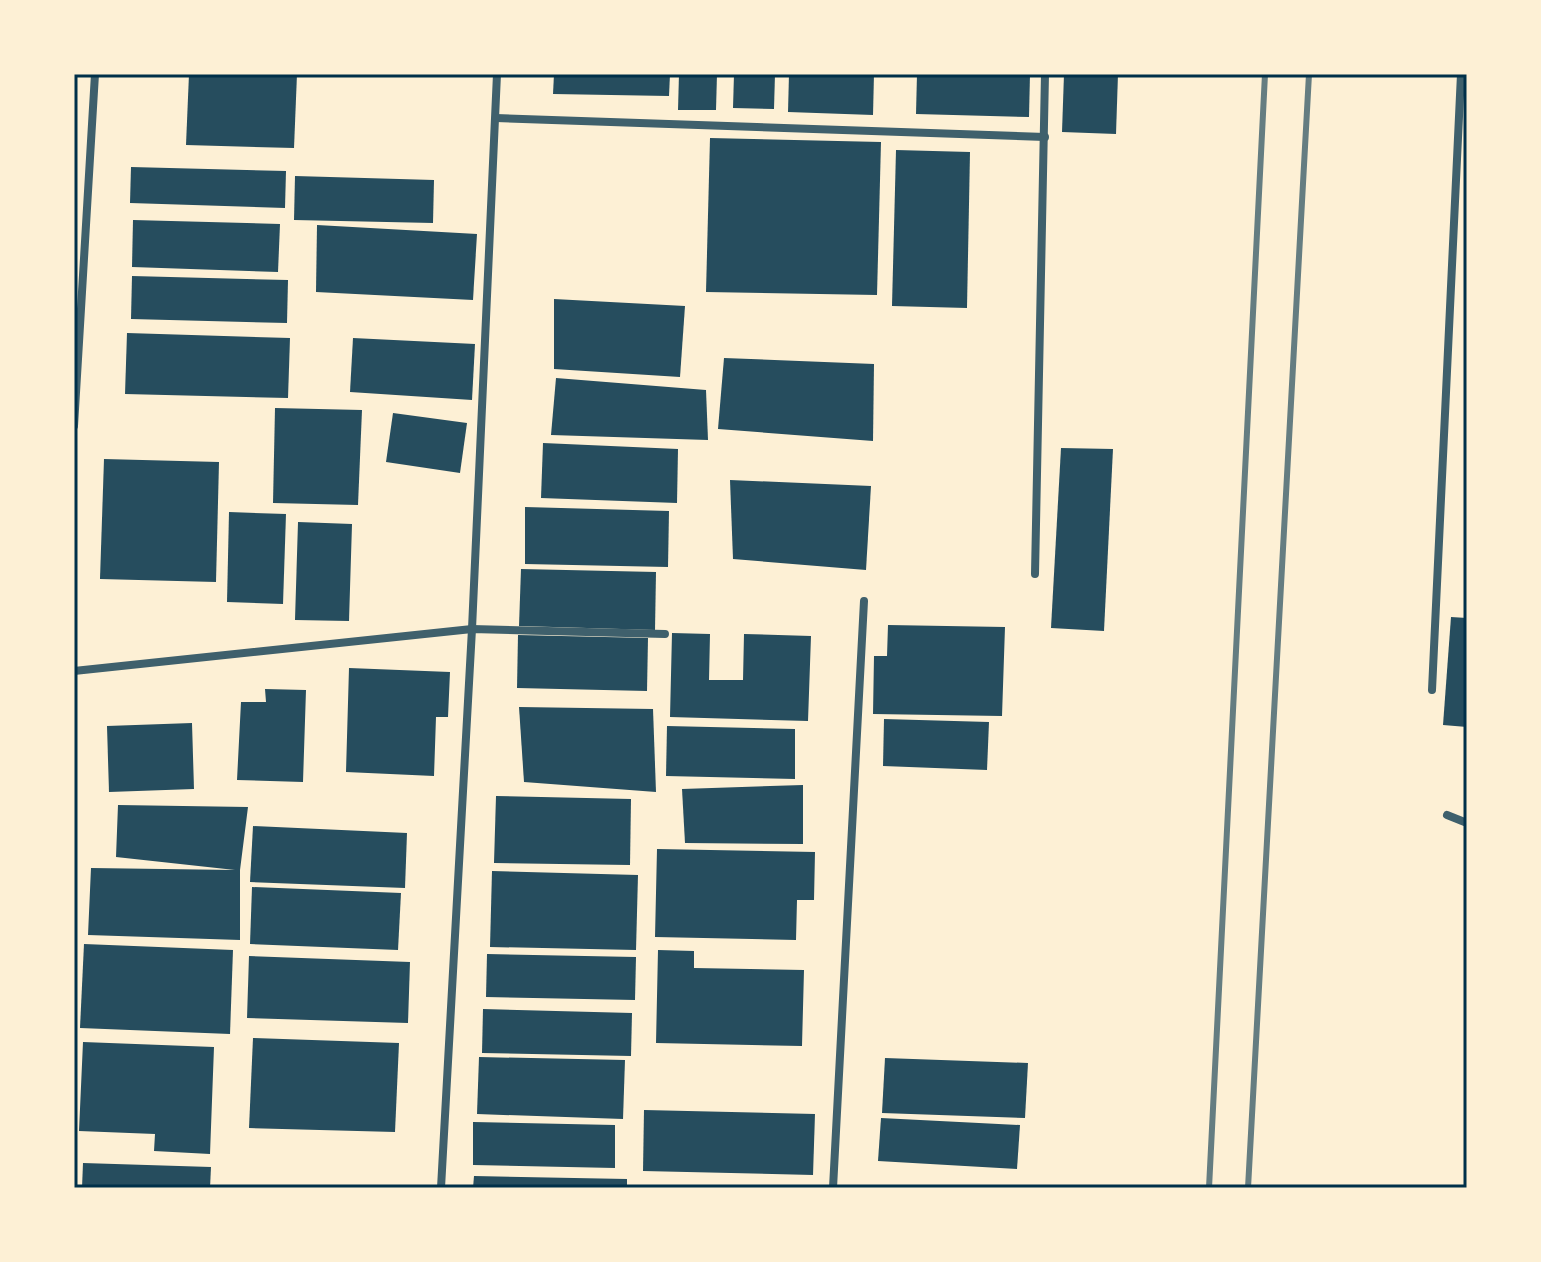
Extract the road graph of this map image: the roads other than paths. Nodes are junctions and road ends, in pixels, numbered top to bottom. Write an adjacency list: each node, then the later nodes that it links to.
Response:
1 (95, 74): 7 (street)
2 (497, 74): 5 (street)
3 (1045, 74): 6 (street)
4 (1461, 74): 13 (street)
5 (496, 118): 6 (street); 10 (street)
6 (1045, 137): 8 (street)
7 (74, 426)
8 (1035, 574)
9 (864, 601): 17 (street)
10 (472, 629): 11 (street); 12 (street); 16 (street)
11 (665, 634)
12 (74, 671)
13 (1432, 690)
14 (1447, 815): 15 (street)
15 (1467, 823)
16 (441, 1188)
17 (833, 1188)

